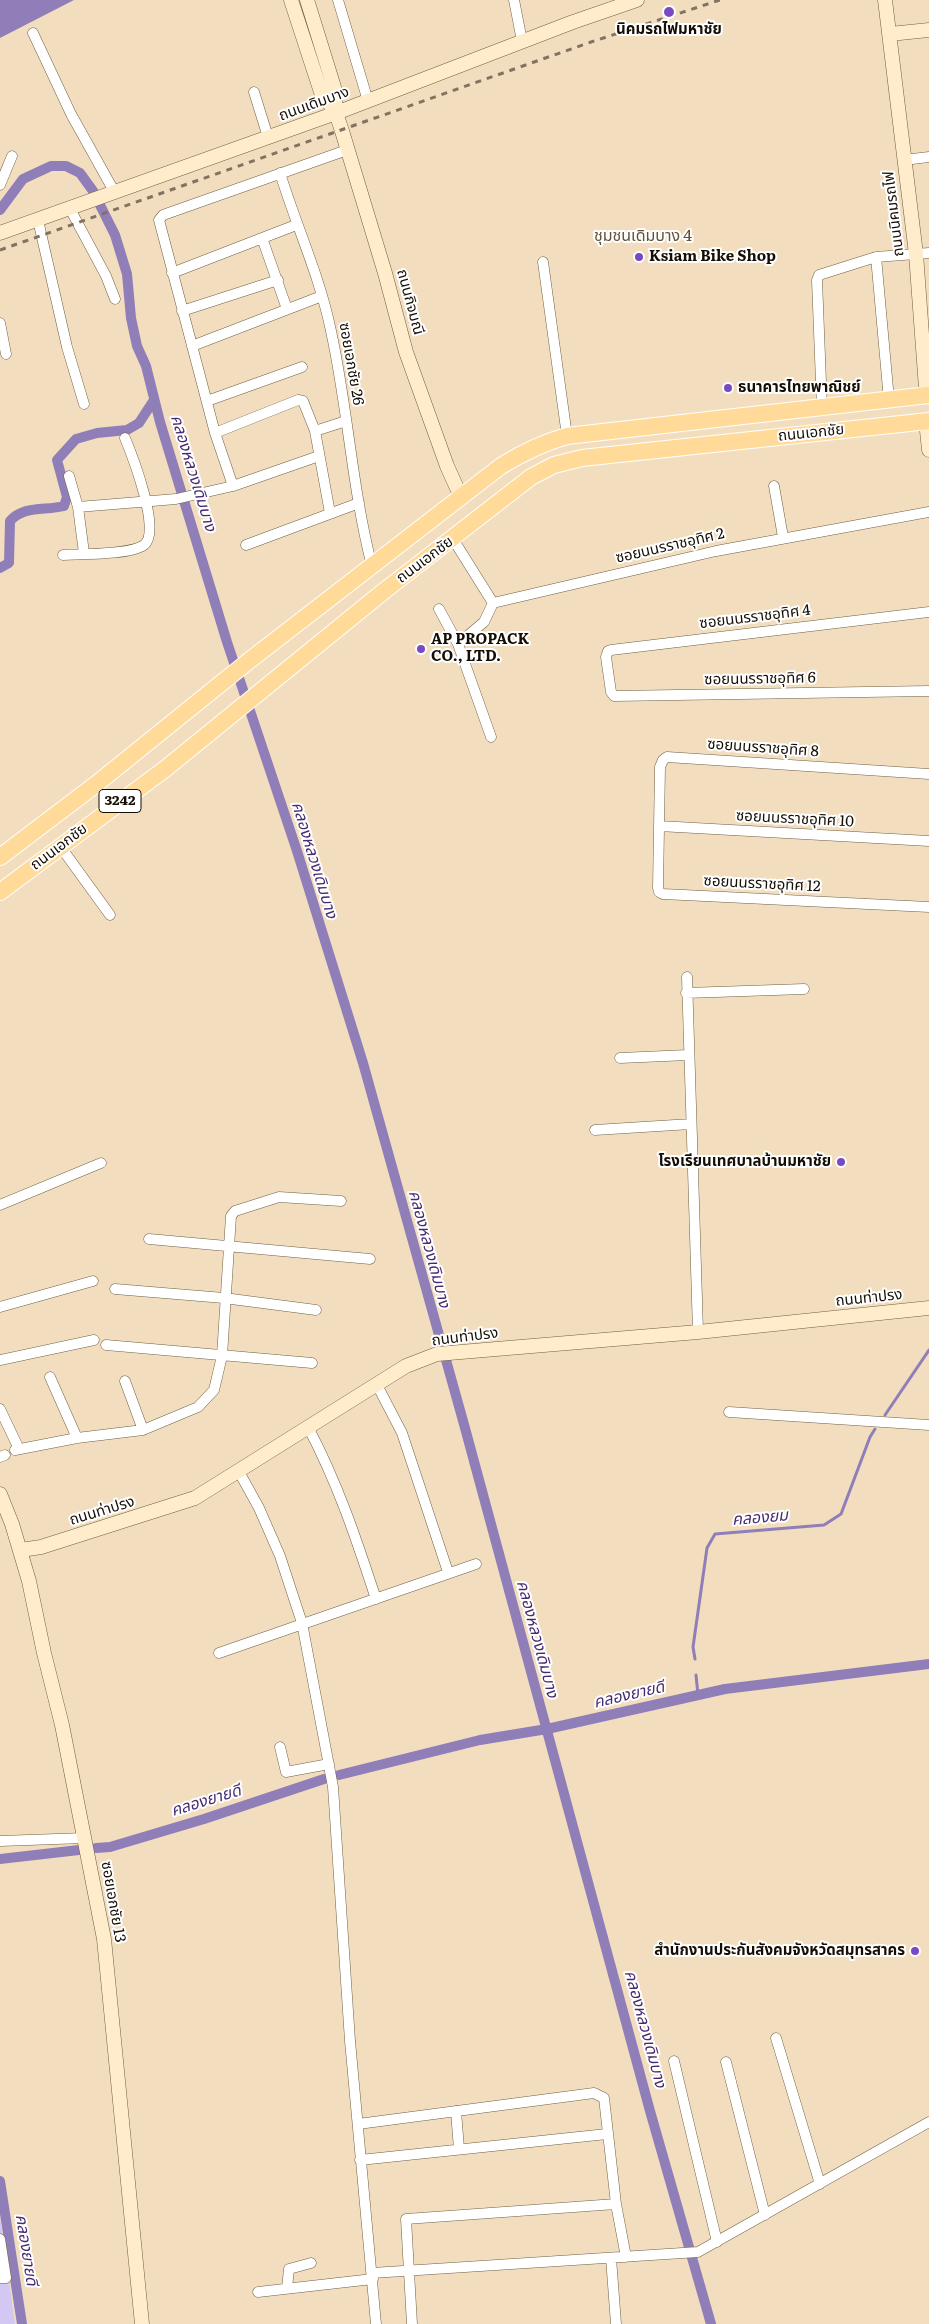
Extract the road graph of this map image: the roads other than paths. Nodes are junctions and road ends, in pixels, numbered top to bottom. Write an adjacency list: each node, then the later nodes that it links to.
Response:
1 (291, 0): 14 (street, ถนนกิจมณี)
2 (307, 0): 14 (street, ถนนกิจมณี)
3 (338, 0): 13 (street)
4 (514, 0): 11 (street)
5 (637, 0): 7 (street, ถนนเดิมบาง)
6 (885, 0): 10 (street, ถนนนิคมรถไฟ)
7 (618, 3): 11 (street, ถนนเดิมบาง)
8 (929, 30): 10 (street)
9 (33, 33): 22 (street)
10 (890, 34): 19 (street, ถนนนิคมรถไฟ)
11 (522, 41): 13 (street, ถนนเดิมบาง)
12 (254, 92): 15 (street)
13 (368, 101): 14 (street, ถนนเดิมบาง)
14 (336, 113): 15 (street, ถนนเดิมบาง); 16 (street, ถนนกิจมณี)
15 (268, 137): 22 (street, ถนนเดิมบาง)
16 (347, 150): 20 (street); 58 (street, ถนนกิจมณี)
17 (12, 156): 21 (street)
18 (929, 157): 19 (street)
19 (904, 160): 28 (street, ถนนนิคมรถไฟ)
20 (280, 173): 25 (street, ซอยเอกชัย 26); 31 (street)
21 (0, 185)
22 (115, 193): 23 (street, ถนนเดิมบาง)
23 (69, 207): 24 (street, ถนนเดิมบาง); 34 (street)
24 (38, 220): 26 (street, ถนนเดิมบาง); 45 (street)
25 (296, 225): 27 (street); 33 (street, ซอยเอกชัย 26)
26 (0, 233)
27 (262, 238): 31 (street); 32 (street)
28 (922, 253): 29 (street); 38 (street, ถนนนิคมรถไฟ)
29 (876, 257): 43 (street); 46 (street)
30 (542, 262): 51 (street)
31 (172, 273): 36 (street)
32 (278, 280): 35 (street); 36 (street)
33 (322, 296): 35 (street); 47 (street, ซอยเอกชัย 26)
34 (116, 300)
35 (287, 309): 39 (street)
36 (182, 311): 39 (street)
37 (0, 323): 40 (street)
38 (925, 326): 42 (street, ถนนนิคมรถไฟ)
39 (192, 346): 44 (street)
40 (6, 354)
41 (302, 366): 44 (street)
42 (926, 395): 43 (main road, ถนนเอกชัย); 48 (main road)
43 (889, 400): 46 (main road, ถนนเอกชัย)
44 (207, 401): 50 (street)
45 (84, 404)
46 (822, 408): 51 (main road, ถนนเอกชัย)
47 (346, 421): 49 (street); 60 (street, ซอยเอกชัย 26)
48 (928, 421): 53 (street); 64 (main road, ถนนเอกชัย)
49 (314, 431): 50 (street); 54 (street)
50 (215, 433): 56 (street)
51 (567, 436): 58 (main road, ถนนเอกชัย)
52 (125, 438): 59 (street)
53 (929, 450)
54 (319, 456): 56 (street); 63 (street)
55 (69, 476): 61 (street)
56 (233, 486): 59 (street)
57 (774, 486): 65 (street)
58 (461, 497): 64 (main road); 70 (main road, ถนนเอกชัย)
59 (145, 500): 61 (street); 68 (street)
60 (359, 503): 63 (street); 70 (street, ซอยเอกชัย 26)
61 (78, 507): 68 (street)
62 (929, 512): 65 (street, ซอยนนรราชอุทิศ 2)
63 (330, 513): 67 (street)
64 (473, 523): 66 (main road, ถนนเอกชัย)
65 (783, 537): 71 (street, ซอยนนรราชอุทิศ 2)
66 (453, 539): 71 (street); 81 (main road, ถนนเอกชัย / 3242)
67 (246, 545)
68 (84, 553): 69 (street)
69 (63, 555)
70 (372, 566): 82 (main road, ถนนเอกชัย / 3242)
71 (493, 602): 74 (street)
72 (439, 609): 74 (street)
73 (929, 612): 75 (street, ซอยนนรราชอุทิศ 4)
74 (458, 644): 77 (street)
75 (609, 674): 76 (street, ซอยนนรราชอุทิศ 6)
76 (929, 691)
77 (491, 737)
78 (929, 774): 79 (street, ซอยนนรราชอุทิศ 8)
79 (659, 826): 80 (street, ซอยนนรราชอุทิศ 10); 84 (street, ซอยนนรราชอุทิศ 12)
80 (929, 842)
81 (60, 846): 83 (main road, ถนนเอกชัย / 3242); 85 (street)
82 (0, 857)
83 (0, 892)
84 (929, 907)
85 (110, 915)
86 (687, 977): 88 (street)
87 (804, 989): 88 (street)
88 (686, 993): 89 (street)
89 (688, 1055): 90 (street); 91 (street)
90 (620, 1058)
91 (691, 1124): 92 (street); 105 (street)
92 (595, 1130)
93 (101, 1163): 95 (street)
94 (341, 1201): 97 (street)
95 (0, 1205)
96 (149, 1239): 97 (street)
97 (230, 1247): 98 (street); 101 (street)
98 (370, 1259)
99 (93, 1280): 102 (street)
100 (115, 1289): 101 (street)
101 (224, 1298): 104 (street); 108 (street)
102 (0, 1307)
103 (929, 1308): 105 (street, ถนนท่าปรง)
104 (316, 1310)
105 (698, 1332): 113 (street, ถนนท่าปรง)
106 (94, 1340): 109 (street)
107 (106, 1345): 108 (street)
108 (222, 1356): 110 (street); 118 (street)
109 (0, 1360)
110 (312, 1363)
111 (50, 1377): 119 (street)
112 (125, 1381): 118 (street)
113 (376, 1383): 117 (street, ถนนท่าปรง); 124 (street)
114 (0, 1409): 119 (street)
115 (729, 1412): 116 (street)
116 (929, 1425)
117 (308, 1427): 120 (street, ถนนท่าปรง); 125 (street)
118 (143, 1430): 119 (street)
119 (77, 1438)
120 (238, 1470): 122 (street, ถนนท่าปรง); 126 (street)
121 (0, 1494): 122 (street, ซอยเอกชัย 13)
122 (21, 1550): 130 (street, ซอยเอกชัย 13)
123 (476, 1564): 124 (street)
124 (448, 1572): 125 (street)
125 (376, 1599): 126 (street)
126 (302, 1624): 127 (street); 129 (street)
127 (219, 1653)
128 (280, 1747): 129 (street)
129 (329, 1764): 137 (street)
130 (85, 1838): 131 (street); 154 (street, ซอยเอกชัย 13)
131 (0, 1841)
132 (776, 2038): 141 (street)
133 (674, 2061): 145 (street)
134 (726, 2062): 143 (street)
135 (456, 2110): 137 (street); 138 (street); 139 (street)
136 (929, 2122): 141 (street)
137 (358, 2124): 140 (street)
138 (607, 2134): 139 (street); 142 (street)
139 (460, 2149): 140 (street)
140 (360, 2160): 150 (street)
141 (820, 2184): 143 (street)
142 (616, 2204): 146 (street); 149 (street)
143 (765, 2215): 145 (street)
144 (0, 2239): 151 (street)
145 (718, 2242): 146 (street)
146 (626, 2257): 147 (street)
147 (611, 2258): 149 (street); 157 (street)
148 (311, 2264): 152 (street)
149 (408, 2271): 150 (street); 156 (street)
150 (372, 2276): 152 (street); 155 (street)
151 (0, 2278)
152 (287, 2288): 153 (street)
153 (258, 2292)
154 (142, 2324)
155 (376, 2324)
156 (412, 2324)
157 (616, 2324)

